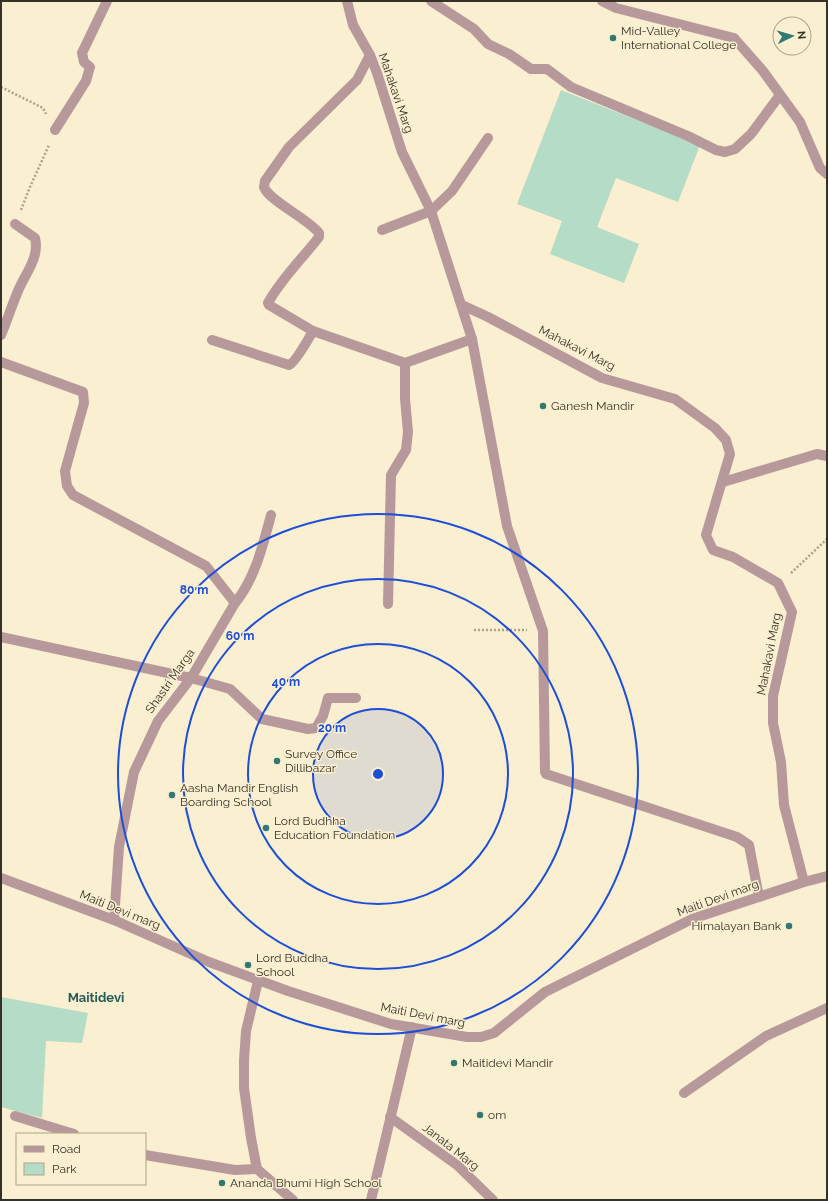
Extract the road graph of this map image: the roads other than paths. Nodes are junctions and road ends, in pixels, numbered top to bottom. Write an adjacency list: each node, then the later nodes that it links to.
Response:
1 (107, 1): 7 (street)
2 (347, 1): 5 (street, Mahakavi Marg)
3 (432, 1): 6 (street)
4 (602, 1): 6 (street)
5 (370, 55): 10 (street, Mahakavi Marg); 14 (street)
6 (780, 95): 9 (street)
7 (55, 130)
8 (488, 138): 10 (street)
9 (827, 174)
10 (431, 211): 12 (street); 13 (street, Mahakavi Marg)
11 (15, 224): 15 (street)
12 (382, 230)
13 (462, 305): 16 (street, Mahakavi Marg); 21 (street, Mahakavi Marg)
14 (314, 331): 17 (street); 19 (street)
15 (1, 335)
16 (472, 339): 19 (street); 31 (street, Mahakavi Marg)
17 (212, 340)
18 (1, 362): 23 (street)
19 (405, 364): 24 (street)
20 (827, 456): 21 (street)
21 (723, 482): 30 (street, Mahakavi Marg)
22 (271, 515): 23 (street, Shastri Marga)
23 (235, 603): 26 (street, Shastri Marga)
24 (388, 604)
25 (1, 637): 26 (street)
26 (191, 678): 27 (street); 32 (street, Shastri Marga)
27 (356, 698)
28 (827, 876): 30 (street, Maiti Devi marg)
29 (1, 878): 32 (street, Maiti Devi marg)
30 (804, 882): 31 (street, Maiti Devi marg)
31 (759, 897): 35 (street, Maiti Devi marg)
32 (114, 920): 33 (street, Maiti Devi marg)
33 (258, 981): 35 (street, Maiti Devi marg); 41 (street)
34 (827, 1008): 36 (street)
35 (412, 1027): 38 (street)
36 (684, 1093)
37 (15, 1116): 39 (street)
38 (390, 1117): 43 (street); 44 (street, Janata Marg)
39 (71, 1133)
40 (146, 1155): 41 (street)
41 (257, 1169): 42 (street)
42 (293, 1200)
43 (371, 1200)
44 (493, 1200)

